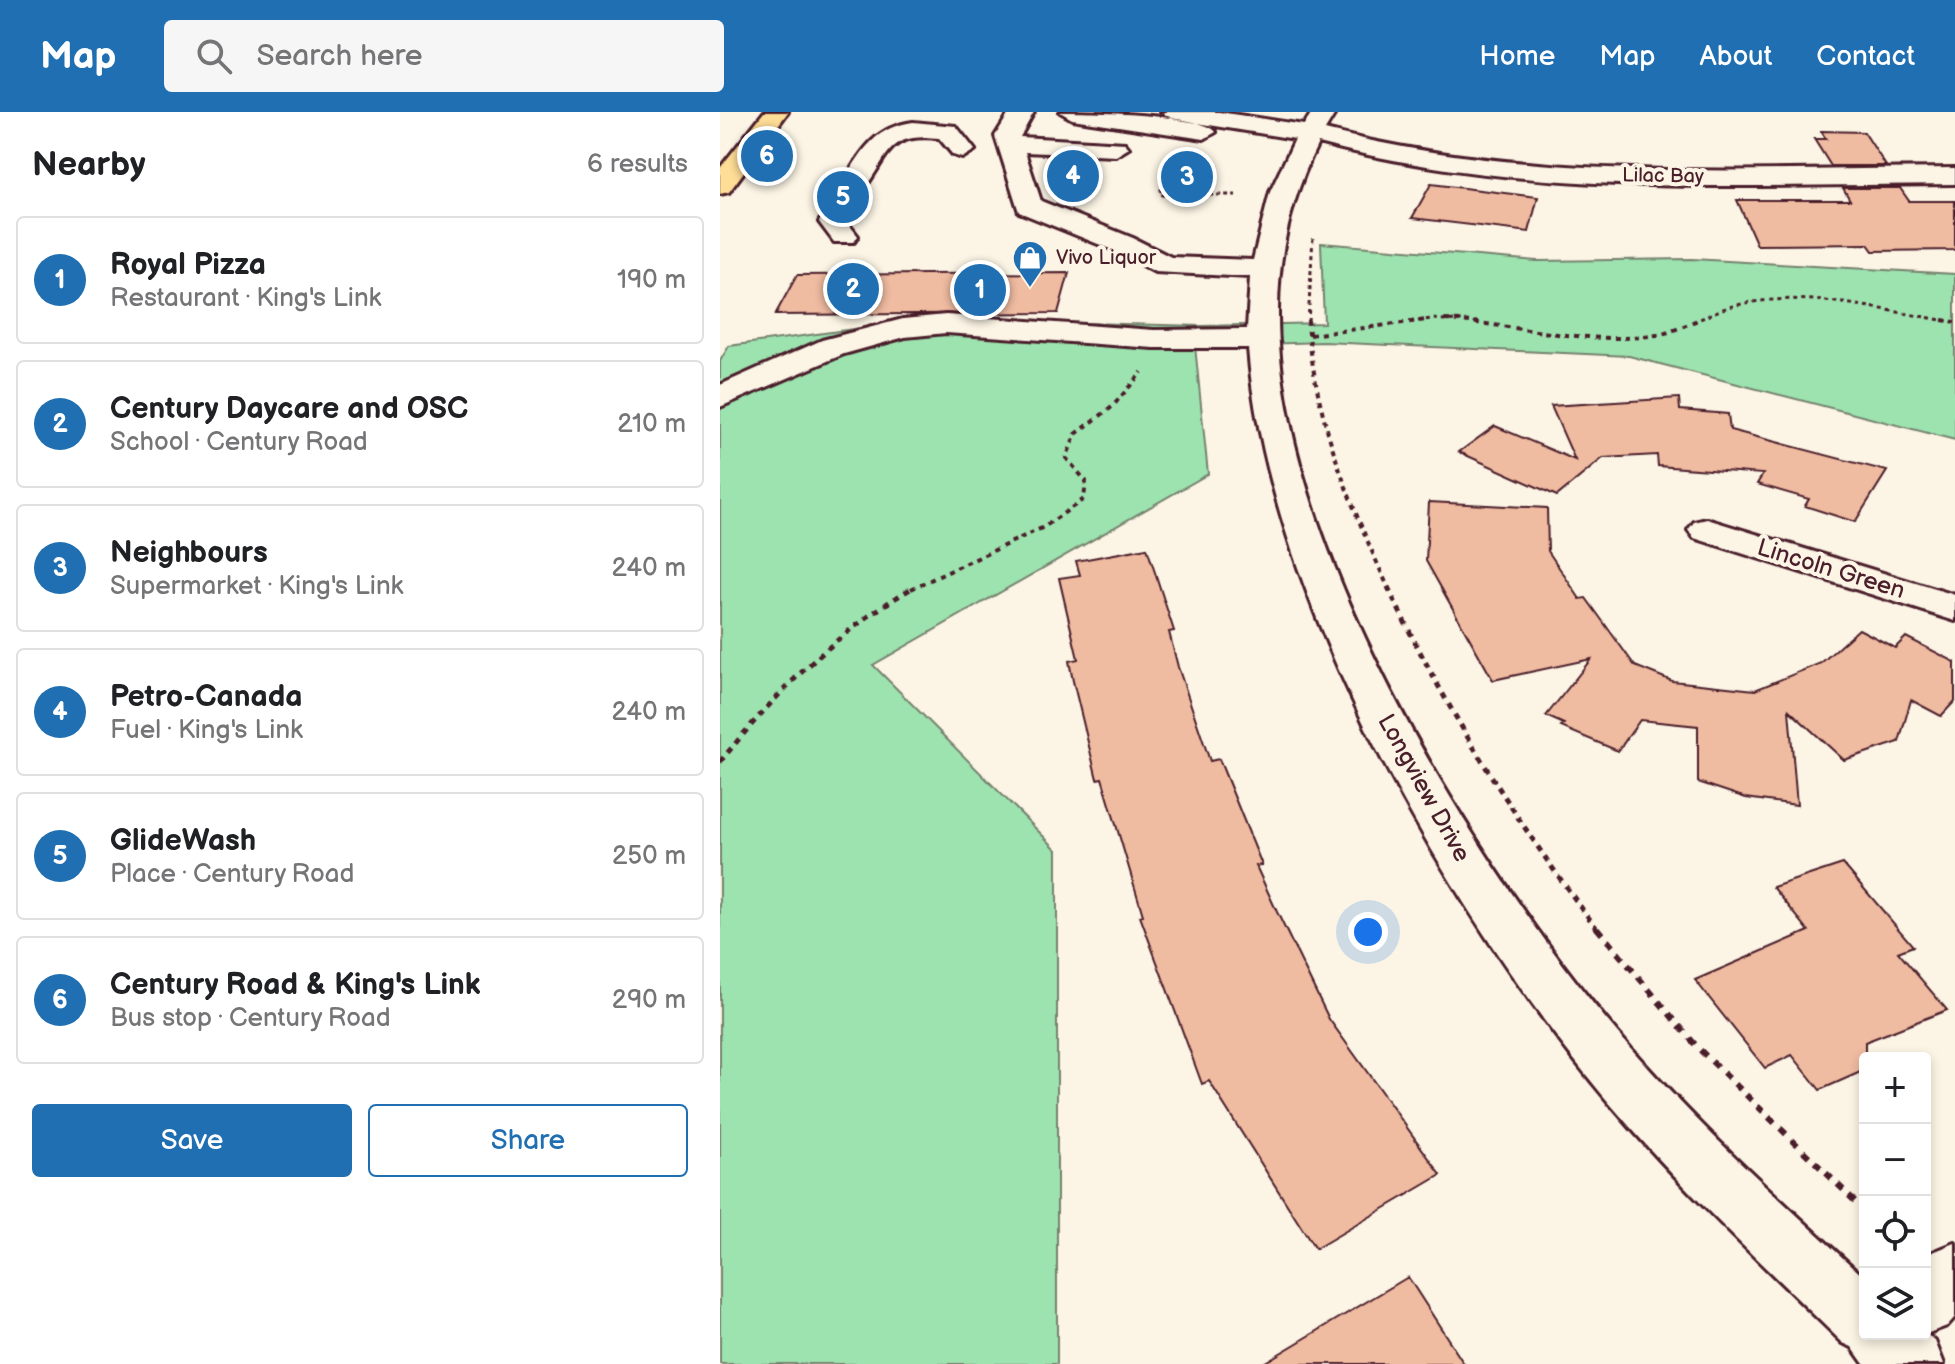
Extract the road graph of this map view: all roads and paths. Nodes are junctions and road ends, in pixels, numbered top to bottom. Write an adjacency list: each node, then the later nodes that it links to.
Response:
1 (776, 112): 12 (main road)
2 (1022, 112): 6 (street)
3 (1072, 112): 5 (street)
4 (1173, 112): 5 (street)
5 (1313, 131): 10 (street, Lilac Bay); 15 (street, Longview Drive)
6 (1010, 144): 7 (street); 15 (street)
7 (1116, 148)
8 (962, 150): 11 (street)
9 (1169, 154): 13 (path)
10 (1955, 176)
11 (858, 179)
12 (720, 186)
13 (1236, 195)
14 (1314, 230): 17 (path)
15 (1267, 269): 18 (street, Longview Drive)
16 (1955, 322): 17 (path)
17 (1309, 336): 24 (path)
18 (1262, 338): 19 (street); 27 (street, Longview Drive)
19 (1154, 339): 20 (street); 23 (path)
20 (720, 397)
21 (1707, 530): 22 (street, Lincoln Green)
22 (1955, 608)
23 (720, 762)
24 (1859, 1205)
25 (1955, 1273): 26 (street)
26 (1931, 1297)
27 (1859, 1303)

